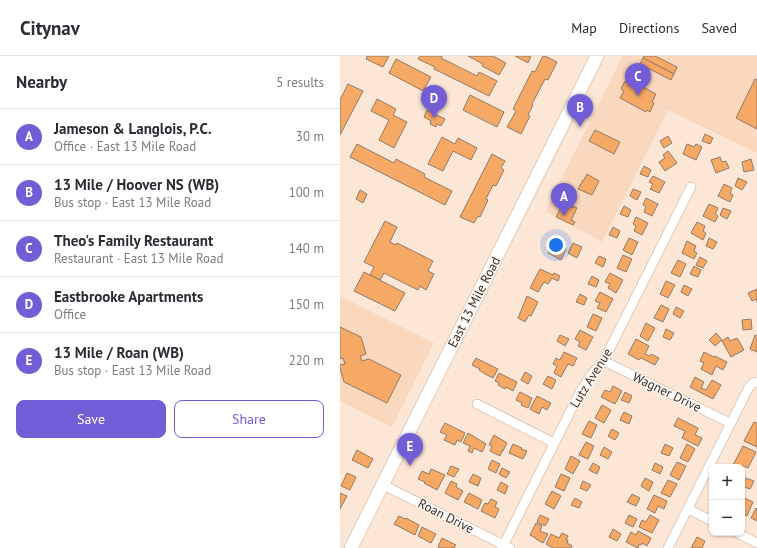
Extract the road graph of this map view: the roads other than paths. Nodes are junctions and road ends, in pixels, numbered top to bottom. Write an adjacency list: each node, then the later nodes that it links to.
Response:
1 (597, 56): 8 (main road, East 13 Mile Road)
2 (691, 187): 3 (street, Lutz Avenue)
3 (604, 361): 6 (street, Wagner Drive); 7 (street, Lutz Avenue)
4 (755, 383): 6 (street)
5 (477, 404): 7 (street)
6 (730, 423): 9 (street)
7 (554, 443): 13 (street, Lutz Avenue)
8 (383, 485): 13 (street, Roan Drive); 14 (main road, East 13 Mile Road)
9 (688, 509): 10 (street); 15 (street)
10 (709, 520)
11 (743, 536): 12 (street)
12 (757, 543)
13 (505, 547)
14 (351, 548)
15 (668, 548)

